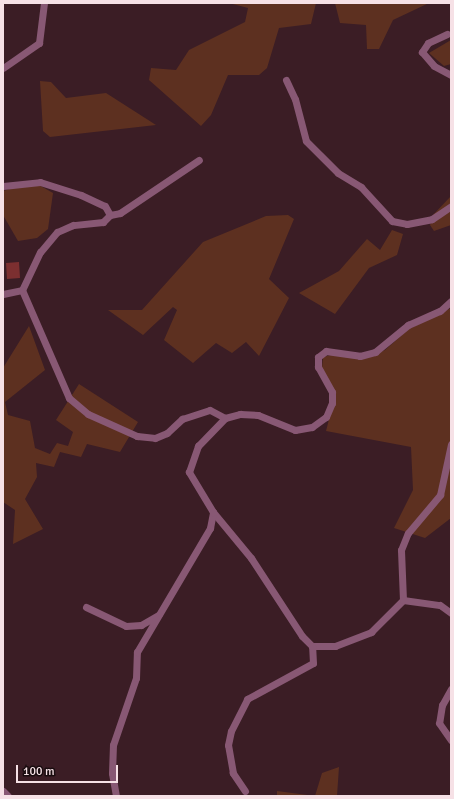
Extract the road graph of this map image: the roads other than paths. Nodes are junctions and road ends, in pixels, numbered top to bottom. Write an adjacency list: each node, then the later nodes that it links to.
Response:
1 (44, 3): 3 (street)
2 (447, 34): 4 (street)
3 (3, 68)
4 (451, 75)
5 (286, 80): 8 (street)
6 (199, 160): 9 (street)
7 (3, 186): 9 (street)
8 (451, 206)
9 (110, 215): 10 (street)
10 (22, 290): 11 (street); 13 (street)
11 (3, 294)
12 (451, 301): 13 (street)
13 (226, 418): 15 (street)
14 (451, 444): 16 (street)
15 (213, 512): 19 (street); 20 (street)
16 (403, 600): 18 (street); 20 (street)
17 (86, 607): 19 (street)
18 (451, 613)
19 (158, 615): 25 (street)
20 (312, 646): 24 (street)
21 (451, 689): 22 (street)
22 (451, 740)
23 (3, 790): 26 (street)
24 (245, 791)
25 (117, 795)
26 (8, 796)

